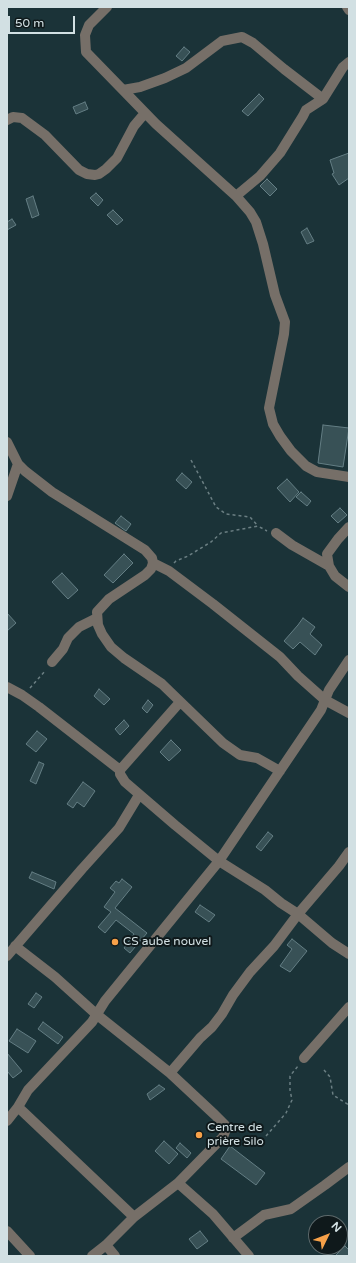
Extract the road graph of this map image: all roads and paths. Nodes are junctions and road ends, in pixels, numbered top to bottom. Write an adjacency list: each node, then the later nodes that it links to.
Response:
1 (107, 7): 5 (street)
2 (347, 7): 3 (street)
3 (349, 10)
4 (349, 62): 6 (street)
5 (124, 90): 6 (street); 7 (street)
6 (323, 99): 9 (street)
7 (145, 113): 8 (street); 9 (street)
8 (7, 120)
9 (236, 196): 13 (street)
10 (7, 442): 12 (street)
11 (191, 460): 15 (path)
12 (18, 464): 14 (street); 18 (street)
13 (349, 477)
14 (7, 496)
15 (258, 526): 17 (path); 20 (path)
16 (349, 527): 19 (street)
17 (276, 533): 19 (street)
18 (153, 564): 20 (street); 22 (street)
19 (329, 566): 21 (street)
20 (169, 571): 26 (street)
21 (349, 587)
22 (97, 618): 24 (street); 27 (street)
23 (349, 660): 26 (street)
24 (52, 662): 25 (path)
25 (13, 693): 29 (street)
26 (325, 700): 28 (street); 30 (street)
27 (180, 702): 29 (street); 30 (street)
28 (349, 713)
29 (120, 770): 31 (street)
30 (280, 771): 33 (street)
31 (140, 795): 33 (street); 35 (street)
32 (349, 852): 34 (street)
33 (219, 861): 34 (street); 39 (street)
34 (298, 914): 36 (street); 42 (street)
35 (15, 946): 37 (street); 39 (street)
36 (349, 954)
37 (7, 956)
38 (349, 1007): 40 (street)
39 (96, 1014): 42 (street); 44 (street)
40 (304, 1058): 46 (path)
41 (324, 1070): 43 (path)
42 (170, 1073): 48 (street)
43 (349, 1105)
44 (18, 1107): 45 (street); 49 (street)
45 (7, 1121)
46 (266, 1136)
47 (349, 1166): 51 (street)
48 (178, 1183): 49 (street); 51 (street)
49 (134, 1218): 52 (street)
50 (7, 1231): 53 (street)
51 (233, 1238): 56 (street)
52 (106, 1245): 54 (street); 55 (street)
53 (30, 1256)
54 (92, 1256)
55 (115, 1256)
56 (249, 1256)

